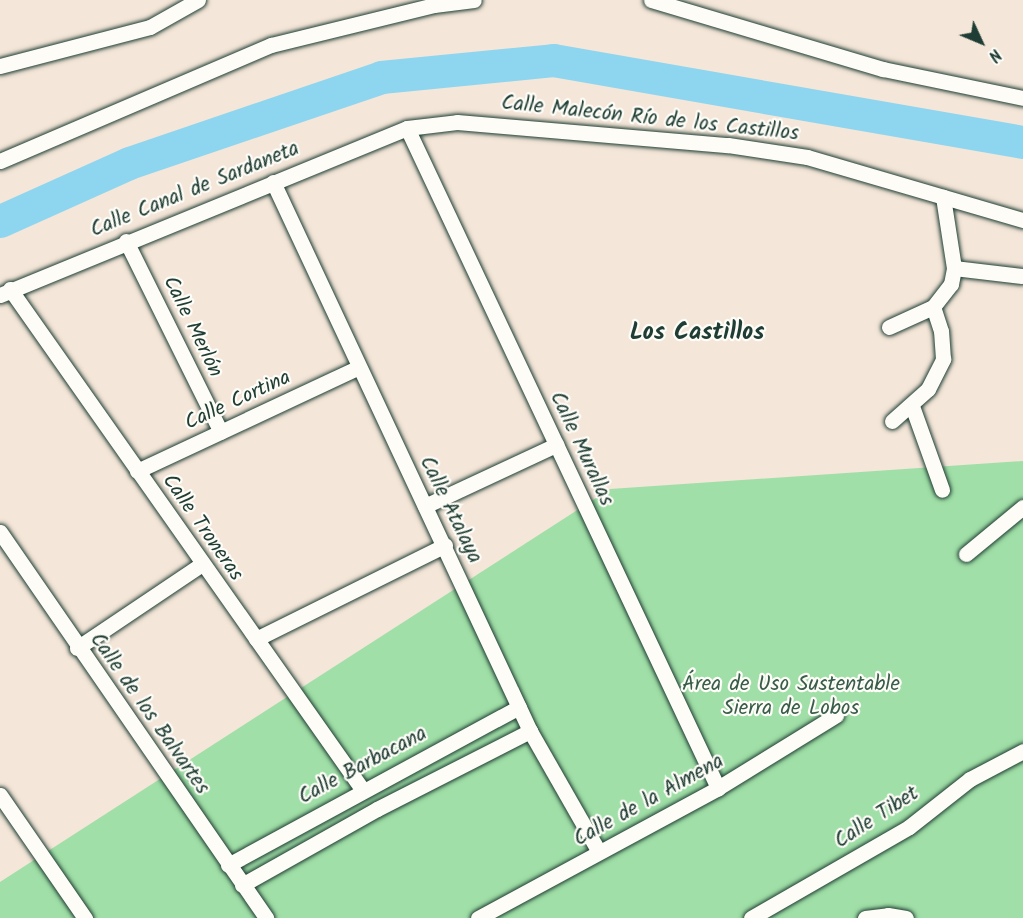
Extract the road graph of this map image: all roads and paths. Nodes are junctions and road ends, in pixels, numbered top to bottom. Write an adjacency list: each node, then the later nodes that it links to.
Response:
1 (198, 0): 4 (street)
2 (474, 0): 7 (street)
3 (651, 0): 5 (street)
4 (0, 66)
5 (1023, 98)
6 (407, 128): 8 (street, Calle Canal de Sardaneta); 9 (street, Calle Malecón Río de los Castillos); 21 (street, Calle Murallas)
7 (0, 161)
8 (273, 182): 11 (street, Calle Canal de Sardaneta); 17 (street, Calle Atalaya)
9 (943, 197): 10 (street, Calle Malecón Río de los Castillos); 12 (street)
10 (1023, 220)
11 (126, 241): 14 (street, Calle Canal de Sardaneta); 20 (street, Calle Merlón)
12 (954, 268): 13 (street); 15 (street)
13 (1023, 277)
14 (5, 292): 22 (street, Calle Troneras)
15 (933, 307): 16 (street); 18 (street)
16 (889, 327)
17 (357, 368): 20 (street, Calle Cortina); 24 (street, Calle Atalaya)
18 (912, 406): 19 (street); 23 (street)
19 (892, 421)
20 (221, 432): 22 (street, Calle Cortina)
21 (556, 446): 24 (street); 36 (street, Calle Murallas)
22 (137, 471): 29 (street, Calle Troneras)
23 (942, 490)
24 (425, 506): 27 (street, Calle Atalaya)
25 (1023, 507): 28 (street)
26 (0, 532): 31 (street, Calle de los Balvartes)
27 (445, 545): 30 (street); 32 (street, Calle Atalaya)
28 (966, 554)
29 (202, 564): 30 (street, Calle Troneras); 31 (street)
30 (256, 639): 37 (street, Calle Troneras)
31 (77, 648): 40 (street, Calle de los Balvartes)
32 (519, 707): 34 (street, Calle Atalaya); 37 (street, Calle Barbacana)
33 (836, 715): 36 (street, Calle de la Almena)
34 (530, 732): 39 (street, Calle Atalaya); 41 (street)
35 (1023, 751): 42 (street, Calle Tibet)
36 (718, 788): 39 (street, Calle de la Almena)
37 (362, 789): 40 (street, Calle Barbacana)
38 (0, 795): 43 (street)
39 (600, 852): 45 (street, Calle de la Almena)
40 (228, 865): 41 (street, Calle de los Balvartes)
41 (242, 885): 44 (street, Calle de los Balvartes)
42 (760, 917)
43 (85, 918)
44 (266, 918)
45 (478, 918)
46 (865, 918): 47 (street)
47 (906, 918)

